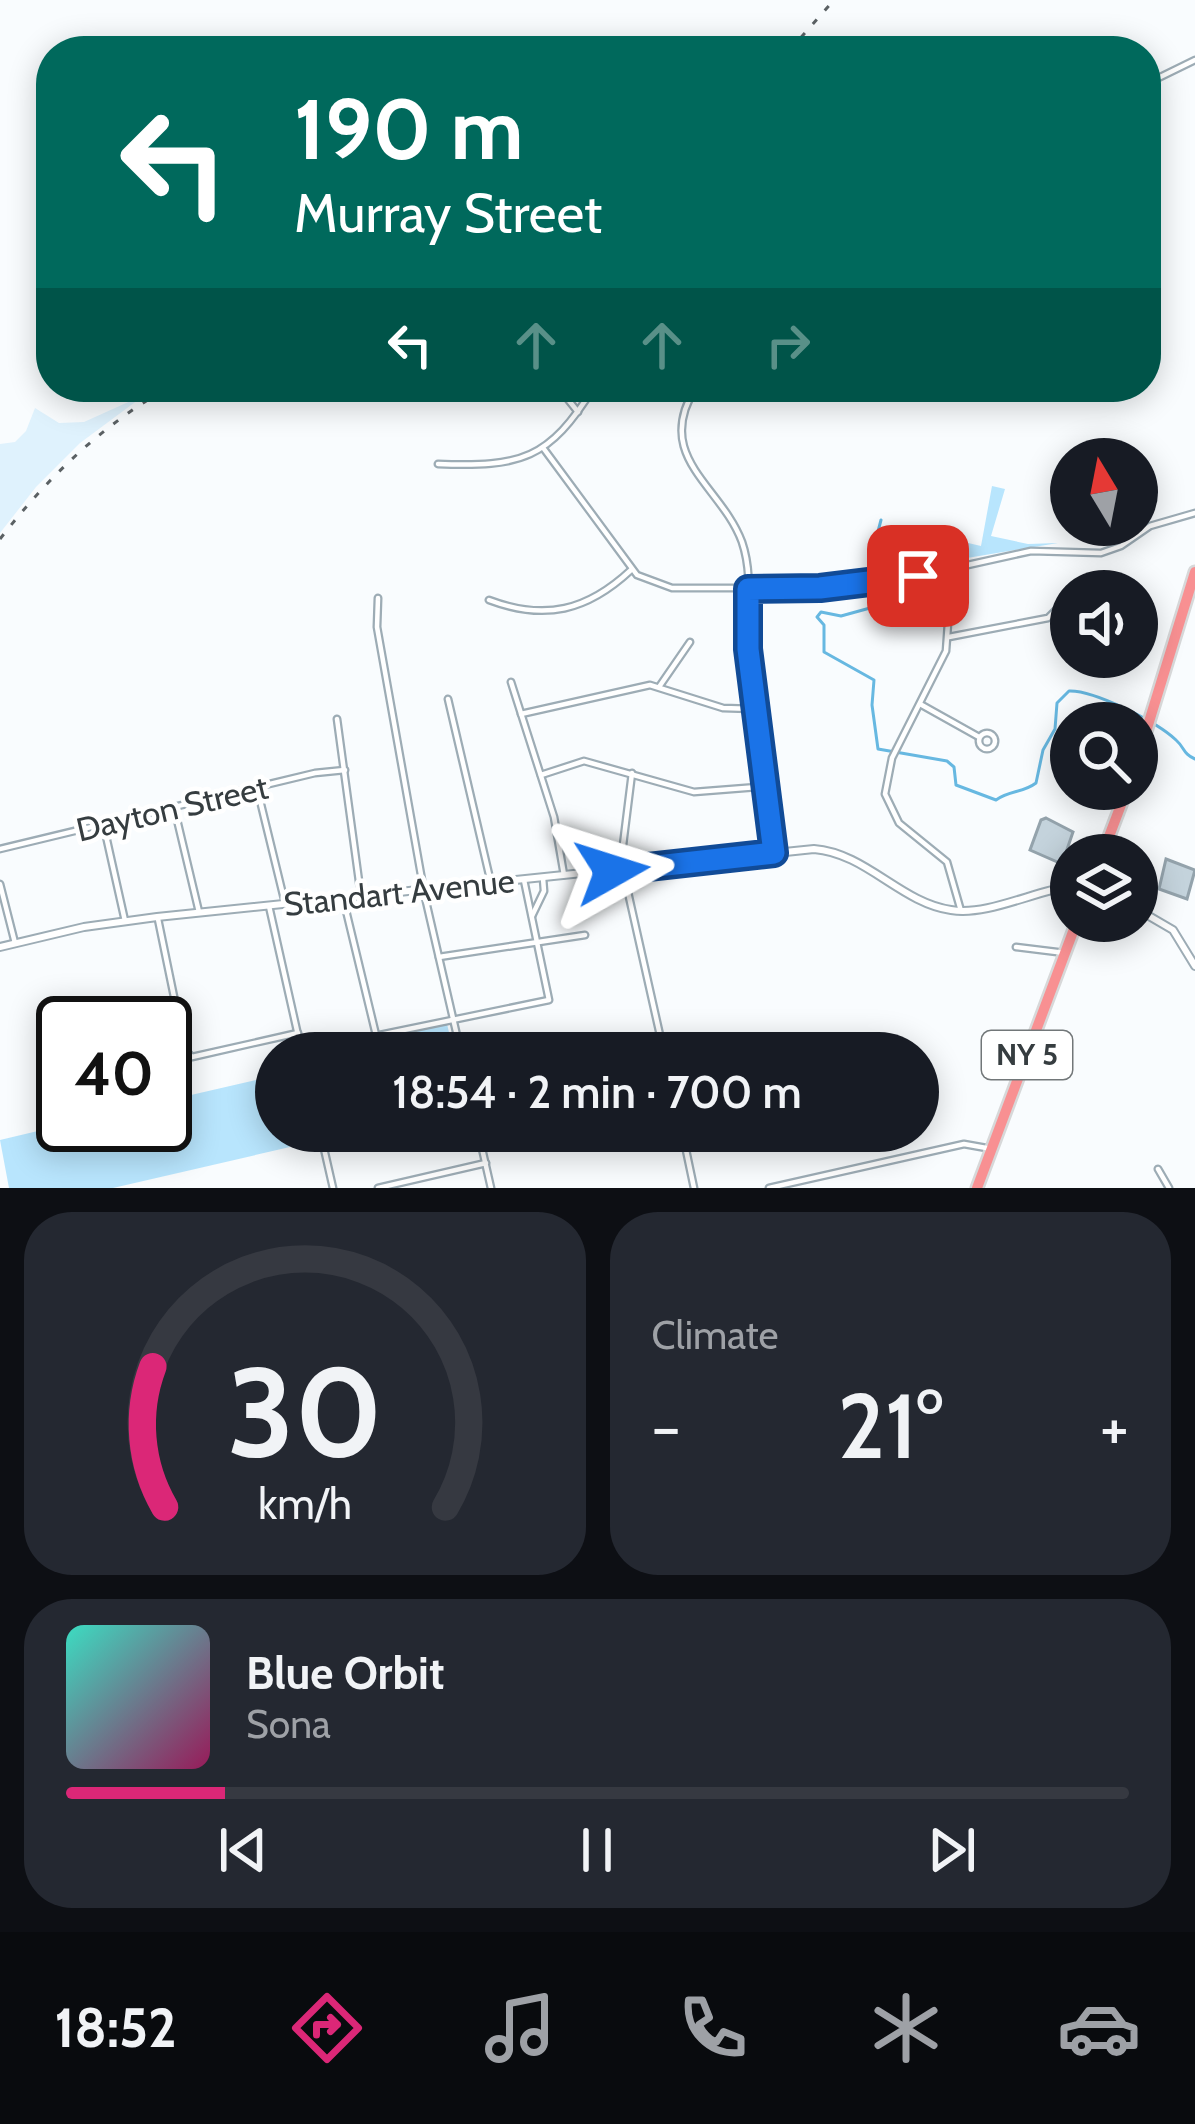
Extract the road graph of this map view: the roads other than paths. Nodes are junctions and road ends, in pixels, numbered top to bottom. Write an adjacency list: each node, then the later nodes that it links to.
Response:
1 (1195, 60): 2 (street)
2 (1161, 77)
3 (570, 402): 6 (street)
4 (584, 402): 6 (street)
5 (689, 402): 13 (street)
6 (578, 412): 7 (street)
7 (544, 449): 8 (street); 10 (street)
8 (438, 464)
9 (1195, 513): 11 (street)
10 (632, 569): 13 (street); 15 (street)
11 (938, 572): 13 (street); 17 (street)
12 (1195, 572): 22 (highway)
13 (748, 589): 24 (street)
14 (377, 598): 43 (street)
15 (489, 600)
16 (1050, 616): 17 (street)
17 (949, 638): 23 (street)
18 (690, 642): 20 (street)
19 (511, 682): 25 (street)
20 (659, 687): 24 (street); 25 (street)
21 (448, 699): 41 (street)
22 (1155, 702)
23 (920, 704): 27 (street); 49 (street)
24 (756, 709): 31 (street)
25 (521, 714): 30 (street)
26 (338, 718): 28 (street)
27 (979, 737)
28 (345, 770): 32 (street, Dayton Street); 45 (street)
29 (632, 773): 30 (street); 31 (street); 37 (street)
30 (541, 775): 38 (street)
31 (769, 786): 36 (street)
32 (257, 788): 33 (street, Dayton Street); 47 (street)
33 (174, 807): 34 (street, Dayton Street); 50 (street)
34 (104, 824): 35 (street, Dayton Street); 53 (street)
35 (0, 849)
36 (774, 853): 37 (street, Standart Avenue); 49 (street, Standart Avenue)
37 (622, 869): 38 (street, Standart Avenue); 69 (street)
38 (564, 875): 39 (street, Standart Avenue)
39 (543, 878): 40 (street, Standart Avenue); 52 (street)
40 (524, 880): 41 (street, Standart Avenue); 52 (street)
41 (491, 883): 43 (street, Standart Avenue)
42 (0, 884): 57 (street)
43 (424, 889): 45 (street, Standart Avenue); 62 (street)
44 (1050, 891): 49 (street)
45 (361, 896): 46 (street, Standart Avenue)
46 (343, 898): 47 (street, Standart Avenue); 66 (street)
47 (285, 903): 48 (street, Standart Avenue)
48 (269, 905): 50 (street, Standart Avenue); 65 (street)
49 (961, 911)
50 (199, 912): 51 (street, Standart Avenue)
51 (157, 916): 53 (street, Standart Avenue); 70 (street)
52 (532, 916): 58 (street)
53 (125, 921): 57 (street, Standart Avenue)
54 (1158, 921): 63 (street)
55 (585, 935): 58 (street)
56 (1069, 942): 61 (highway, NY 5)
57 (15, 943): 59 (street, Standart Avenue)
58 (538, 943): 62 (street); 64 (street)
59 (0, 947)
60 (1016, 947): 61 (street)
61 (1065, 953): 71 (highway, NY 5)
62 (439, 957): 64 (street)
63 (1195, 966)
64 (453, 1018): 67 (street); 68 (street)
65 (298, 1032)
66 (375, 1032)
67 (390, 1032)
68 (456, 1032)
69 (659, 1032)
70 (255, 1043)
71 (992, 1148): 81 (street); 82 (highway, NY 5)
72 (325, 1152): 77 (street)
73 (483, 1152): 75 (street)
74 (686, 1152): 80 (street)
75 (486, 1163): 78 (street); 79 (street)
76 (1158, 1169): 83 (street)
77 (333, 1188)
78 (378, 1188)
79 (491, 1188)
80 (694, 1188)
81 (769, 1188)
82 (976, 1188)
83 (1169, 1188)

